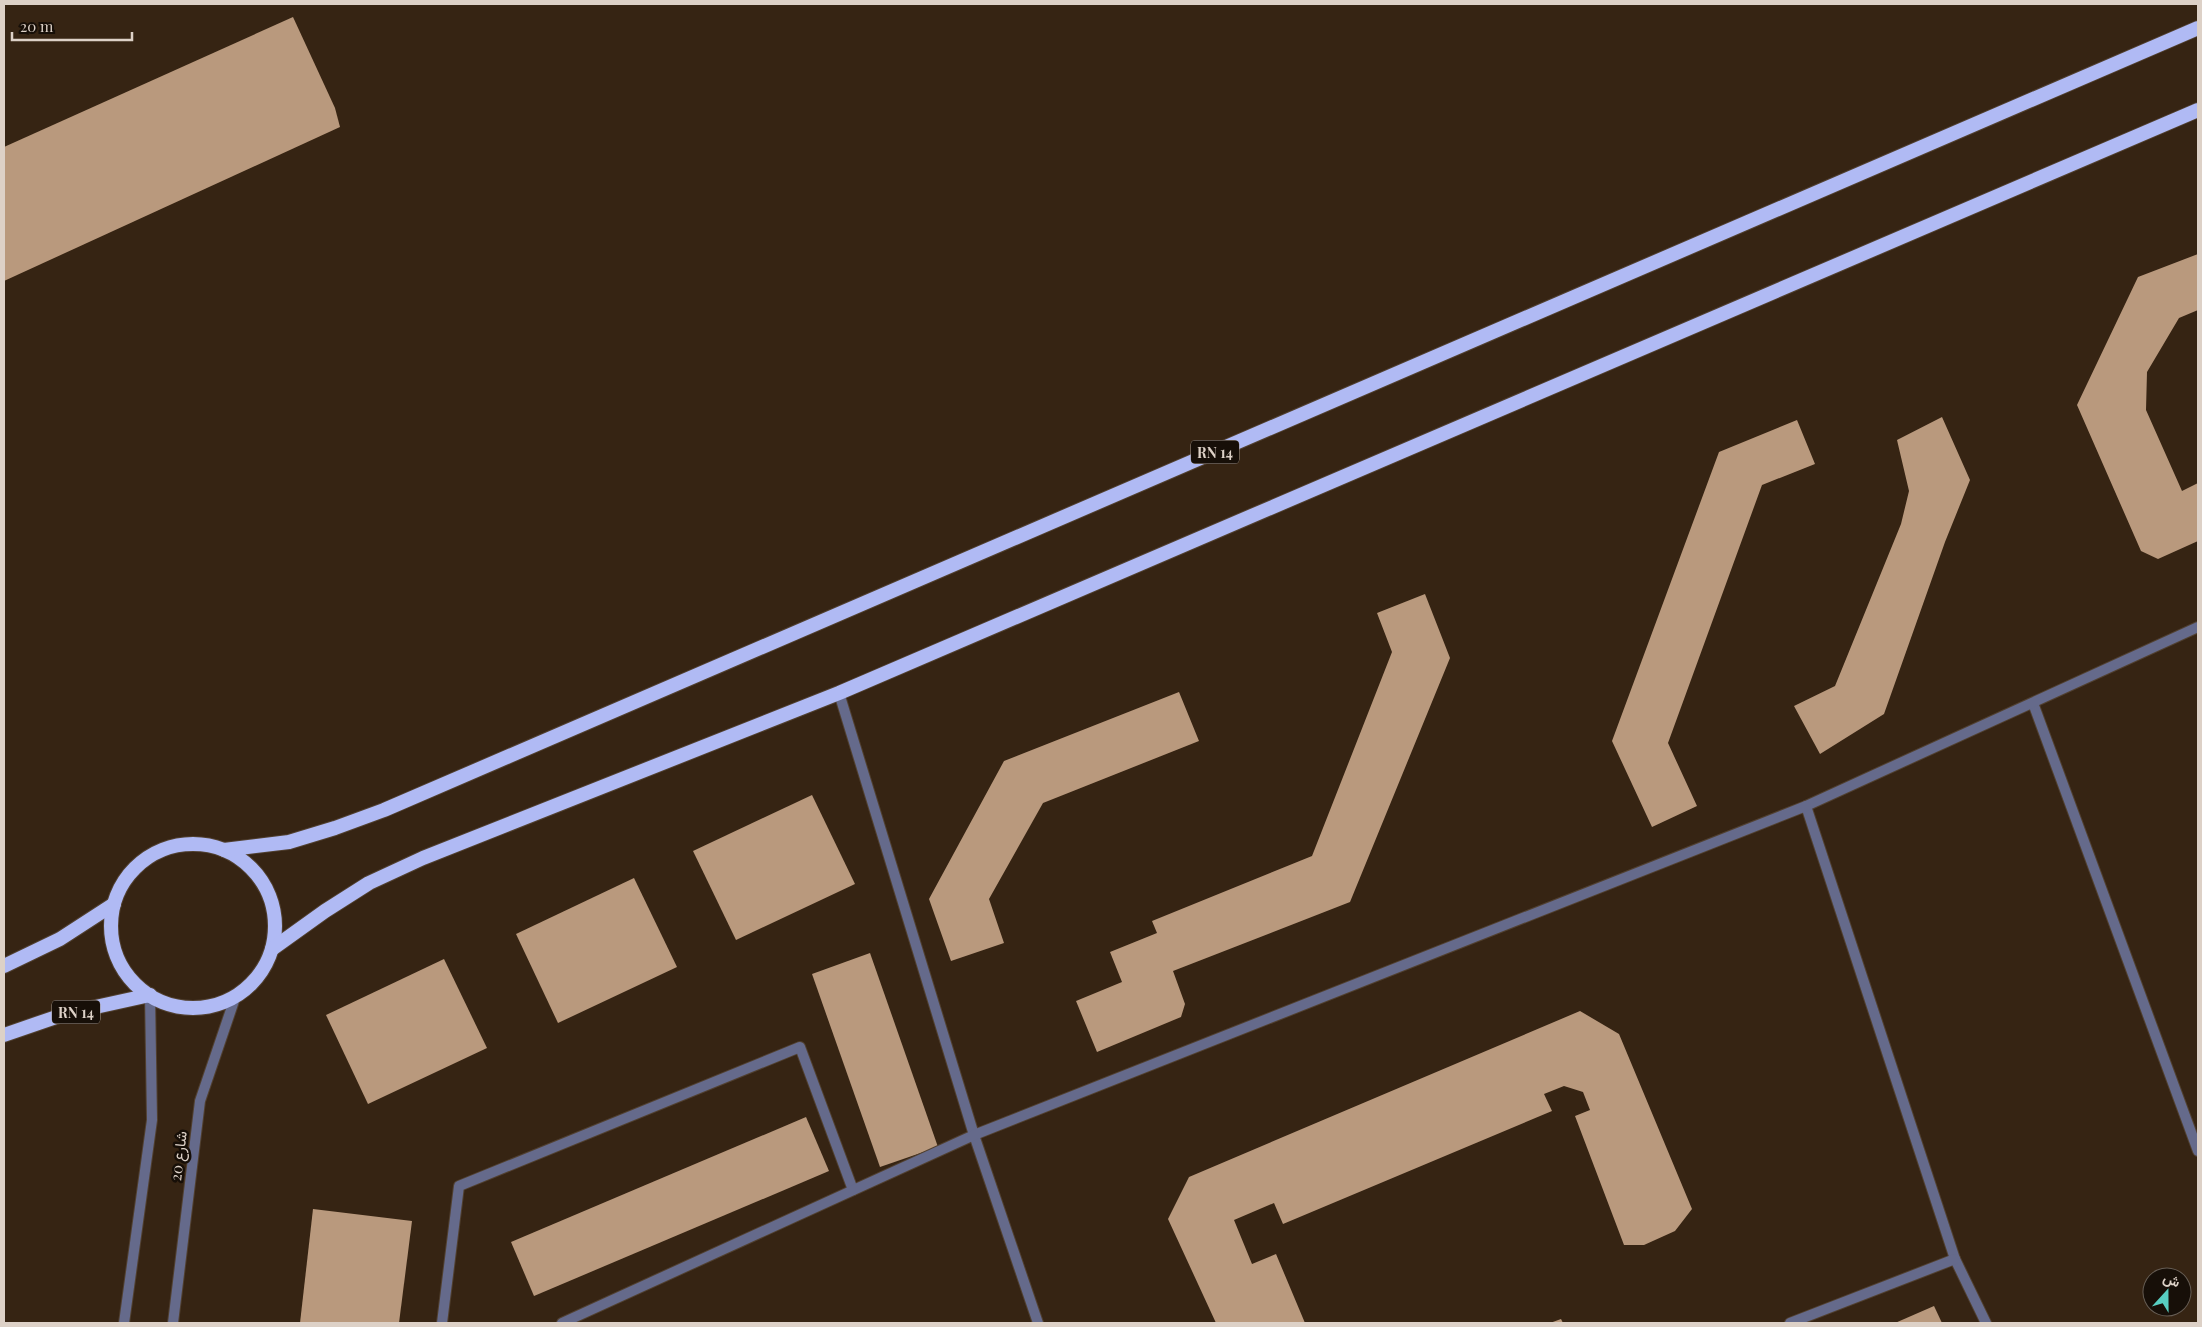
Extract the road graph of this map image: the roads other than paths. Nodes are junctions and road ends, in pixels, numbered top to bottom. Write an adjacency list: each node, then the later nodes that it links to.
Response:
1 (2198, 28): 7 (highway, RN 14)
2 (2198, 110): 4 (highway)
3 (2198, 627): 5 (street)
4 (839, 693): 9 (highway); 14 (street)
5 (2033, 703): 6 (street); 15 (street)
6 (1806, 806): 14 (street); 17 (street)
7 (224, 850): 8 (highway); 9 (highway)
8 (114, 904): 10 (highway); 11 (highway)
9 (272, 949): 12 (highway)
10 (4, 966)
11 (150, 995): 12 (highway); 13 (highway, RN 14); 18 (street, شارع 20)
12 (235, 998): 19 (street, شارع 20)
13 (4, 1035)
14 (974, 1135): 16 (street); 22 (street)
15 (2198, 1151)
16 (853, 1190): 20 (street); 21 (street)
17 (1955, 1259): 23 (street); 24 (street)
18 (124, 1323)
19 (173, 1323)
20 (442, 1323)
21 (562, 1323)
22 (1038, 1323)
23 (1790, 1323)
24 (1986, 1323)

